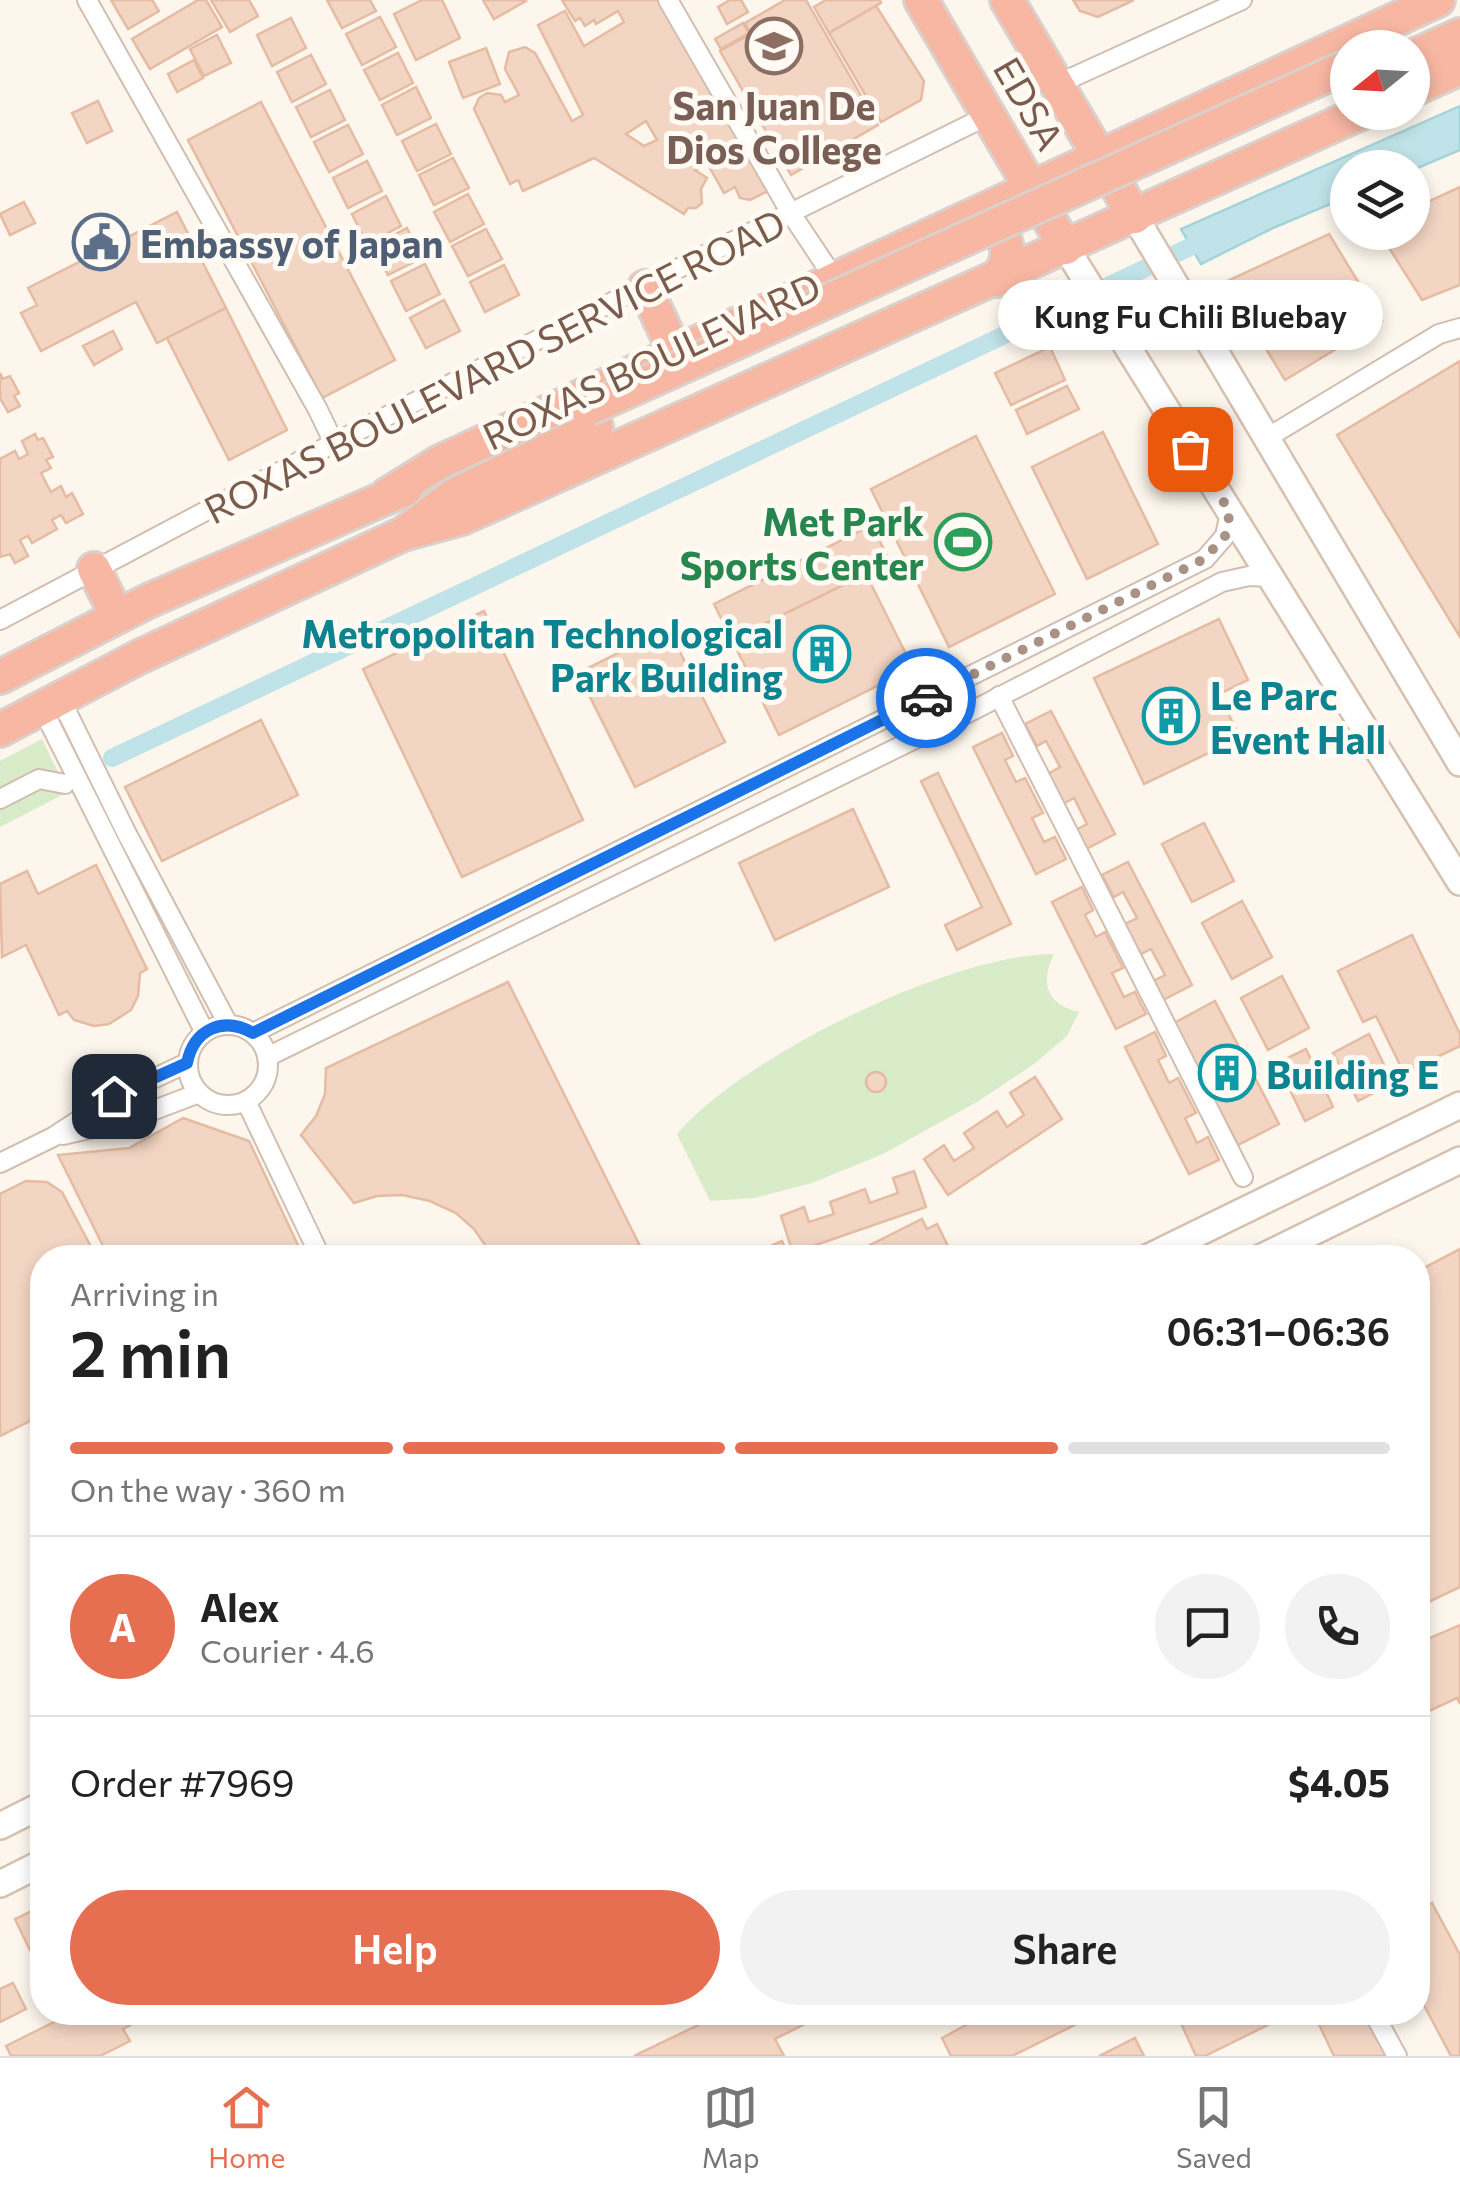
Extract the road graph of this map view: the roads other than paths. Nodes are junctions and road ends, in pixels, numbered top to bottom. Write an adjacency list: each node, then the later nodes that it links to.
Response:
1 (88, 0): 33 (street)
2 (668, 0): 22 (street)
3 (922, 0): 17 (highway, EDSA)
4 (1008, 0): 14 (highway, EDSA)
5 (1242, 0): 14 (street)
6 (1438, 0): 8 (highway)
7 (1460, 14): 8 (highway)
8 (1386, 23): 16 (highway)
9 (1460, 35): 10 (highway)
10 (1430, 49)
11 (1460, 68): 13 (highway)
12 (1330, 74): 31 (highway, ROXAS BOULEVARD, bridge)
13 (1430, 82)
14 (1058, 84): 19 (highway, EDSA)
15 (1330, 95): 31 (highway, ROXAS BOULEVARD)
16 (1210, 106): 19 (highway); 20 (highway)
17 (991, 114): 21 (highway, EDSA); 22 (street, ROXAS BOULEVARD SERVICE ROAD)
18 (1330, 128): 20 (highway)
19 (1100, 156): 21 (highway); 24 (highway, EDSA)
20 (1244, 168): 24 (highway)
21 (1032, 187): 23 (highway); 25 (highway, EDSA)
22 (792, 215): 26 (street); 28 (street, ROXAS BOULEVARD SERVICE ROAD)
23 (966, 218): 26 (highway); 27 (highway)
24 (1142, 230): 25 (highway); 32 (main road)
25 (1074, 260): 27 (highway); 35 (main road)
26 (834, 278): 30 (highway)
27 (996, 280): 36 (highway)
28 (646, 287): 30 (highway); 33 (street, ROXAS BOULEVARD SERVICE ROAD)
29 (1460, 328): 32 (street)
30 (674, 352): 34 (highway)
31 (592, 418): 34 (highway, ROXAS BOULEVARD); 36 (highway, ROXAS BOULEVARD)
32 (1265, 438): 45 (main road)
33 (334, 443): 37 (street, ROXAS BOULEVARD SERVICE ROAD)
34 (387, 495): 39 (highway, ROXAS BOULEVARD)
35 (1230, 512): 38 (main road); 53 (street)
36 (403, 534): 43 (highway, ROXAS BOULEVARD)
37 (94, 570): 39 (highway); 40 (street, ROXAS BOULEVARD SERVICE ROAD)
38 (1269, 577): 42 (street); 50 (main road)
39 (118, 616): 41 (highway, ROXAS BOULEVARD)
40 (0, 620)
41 (0, 677)
42 (1000, 696): 54 (street); 62 (street)
43 (51, 703): 44 (highway, ROXAS BOULEVARD); 47 (street); 49 (street)
44 (0, 730)
45 (1460, 763)
46 (65, 784): 48 (street)
47 (109, 795): 49 (street); 51 (street)
48 (0, 799)
49 (90, 804): 52 (street)
50 (1460, 882)
51 (228, 1024): 52 (street); 53 (street)
52 (204, 1032): 55 (street)
53 (253, 1033): 54 (street)
54 (267, 1056): 57 (street)
55 (187, 1063): 56 (street); 59 (street)
56 (199, 1093): 57 (street); 59 (street)
57 (246, 1101): 63 (street)
58 (1460, 1105): 64 (main road)
59 (53, 1137): 61 (street)
60 (1460, 1160): 65 (main road)
61 (0, 1163)
62 (1243, 1177)
63 (314, 1245)
64 (1174, 1245)
65 (1287, 1245)
66 (30, 1811): 67 (main road)
67 (0, 1826)
68 (30, 1869): 69 (main road)
69 (0, 1884)
70 (1380, 2025): 71 (street)
71 (1398, 2056)

